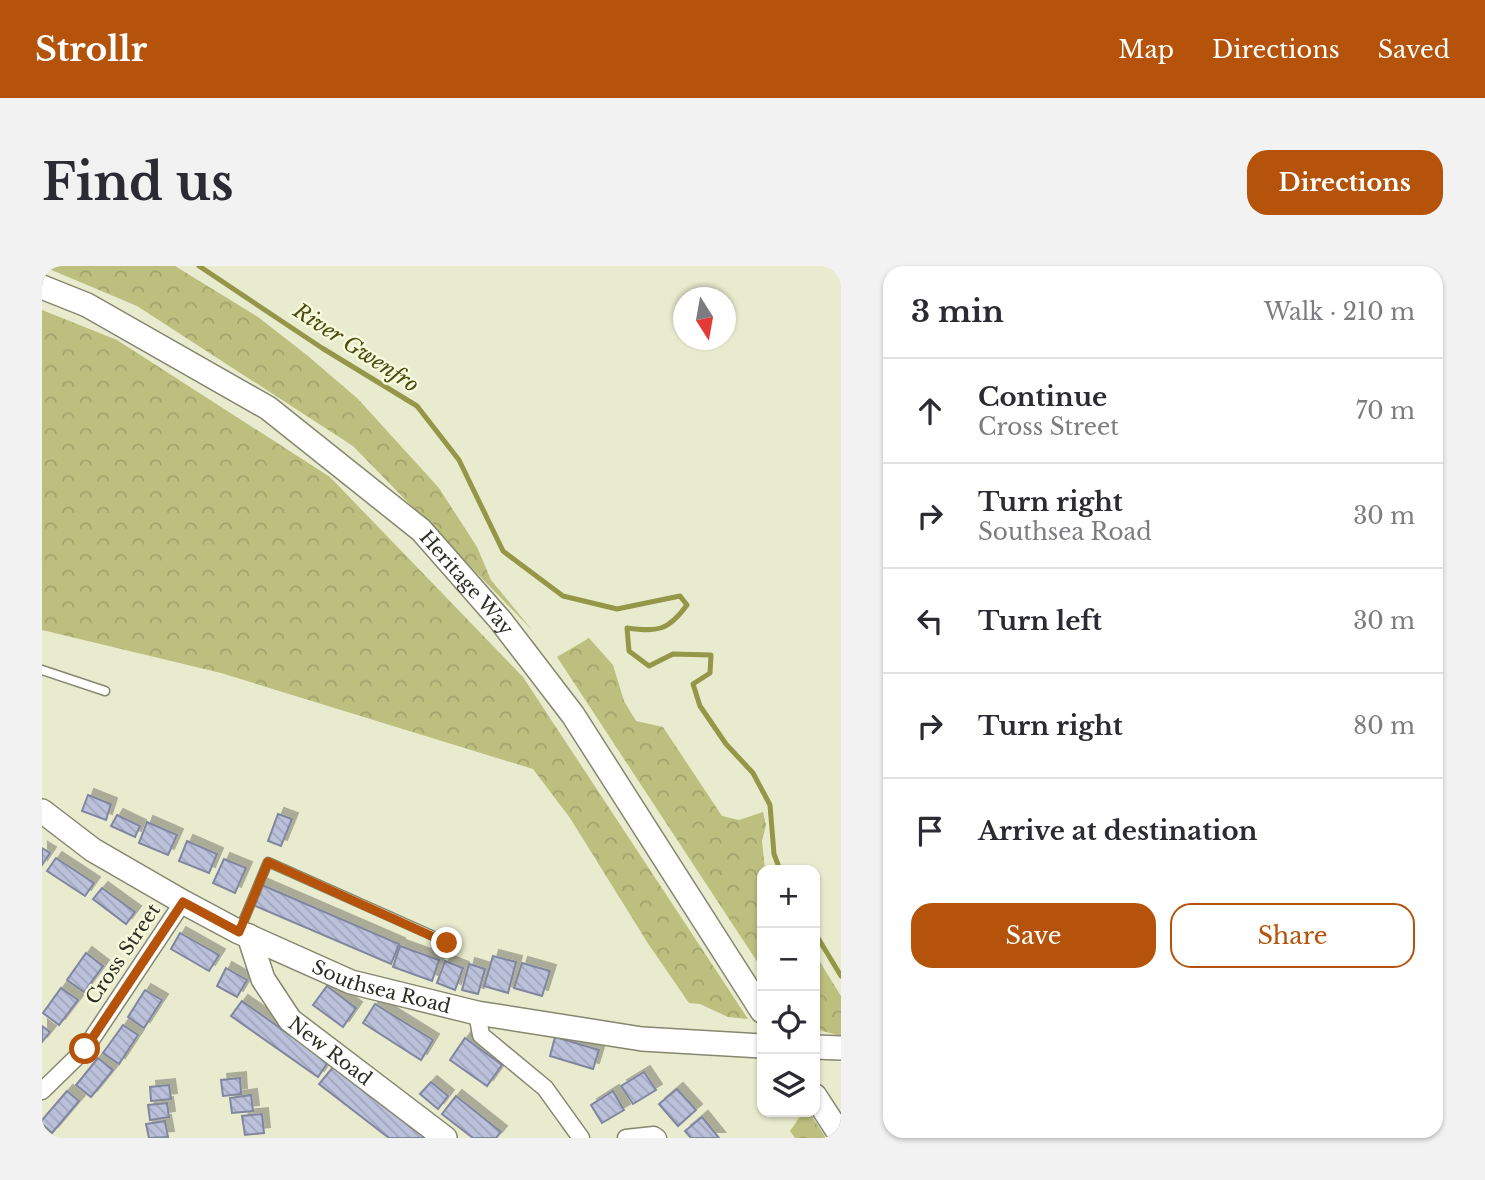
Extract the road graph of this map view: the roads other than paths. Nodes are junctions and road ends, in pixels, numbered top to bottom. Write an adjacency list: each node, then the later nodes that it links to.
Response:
1 (42, 286): 8 (street, Heritage Way)
2 (42, 670): 3 (lane)
3 (105, 691)
4 (42, 811): 5 (street, Southsea Road)
5 (183, 902): 6 (street, Southsea Road); 13 (street, Cross Street)
6 (244, 934): 7 (lane); 9 (street, Southsea Road); 16 (street, New Road)
7 (447, 943)
8 (757, 1002)
9 (477, 1013): 10 (street, Southsea Road); 17 (street)
10 (757, 1046)
11 (820, 1047): 12 (street)
12 (841, 1048)
13 (42, 1091)
14 (820, 1104): 15 (street)
15 (841, 1136)
16 (445, 1138)
17 (581, 1138)
18 (626, 1138): 19 (street)
19 (658, 1138)

